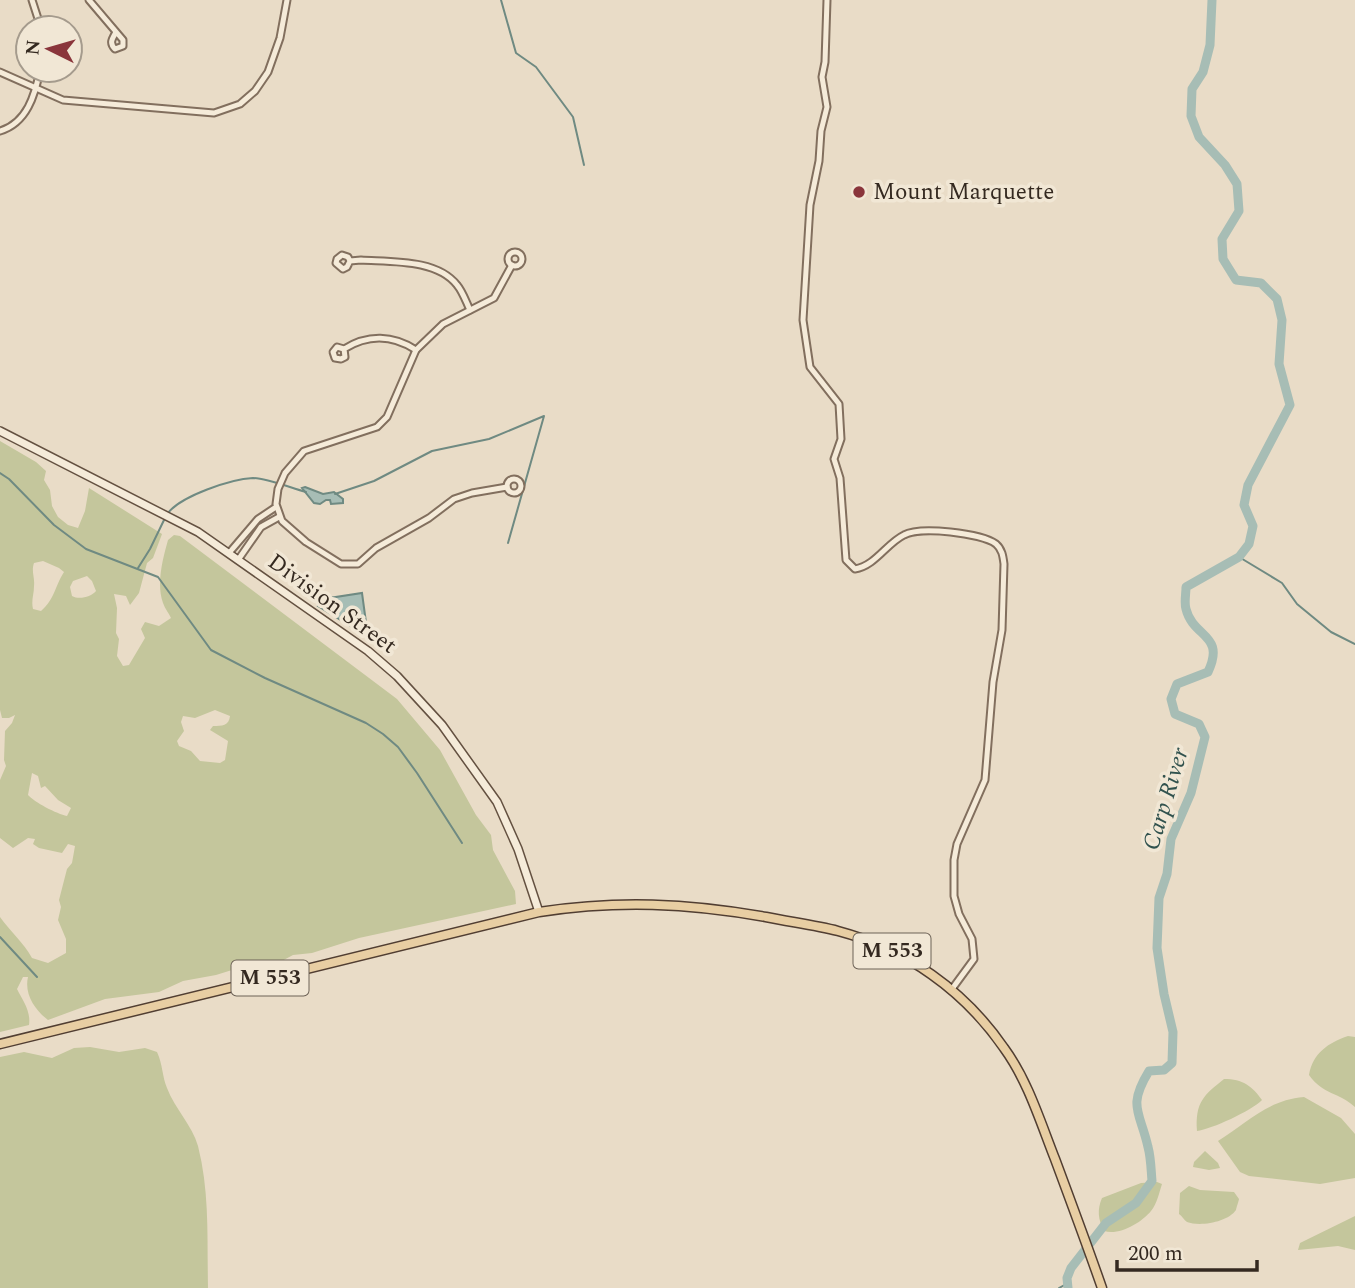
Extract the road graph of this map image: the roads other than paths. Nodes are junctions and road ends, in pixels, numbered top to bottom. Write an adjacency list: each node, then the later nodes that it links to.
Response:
1 (89, 0): 4 (street)
2 (287, 0): 7 (street)
3 (827, 0): 21 (street)
4 (116, 32)
5 (0, 72): 7 (street)
6 (38, 84): 7 (street)
7 (37, 88): 8 (street)
8 (0, 131)
9 (350, 261): 11 (street)
10 (512, 265): 11 (street)
11 (470, 310): 13 (street)
12 (344, 349): 13 (street)
13 (416, 350): 16 (street)
14 (0, 431): 18 (street, Division Street)
15 (507, 487): 17 (street)
16 (276, 507): 17 (street); 18 (street)
17 (279, 517): 19 (street)
18 (229, 553): 19 (street, Division Street)
19 (238, 560): 20 (street, Division Street)
20 (539, 912): 21 (main road, M 553); 22 (main road, M 553)
21 (952, 989): 23 (main road, M 553)
22 (0, 1044)
23 (1102, 1288)

